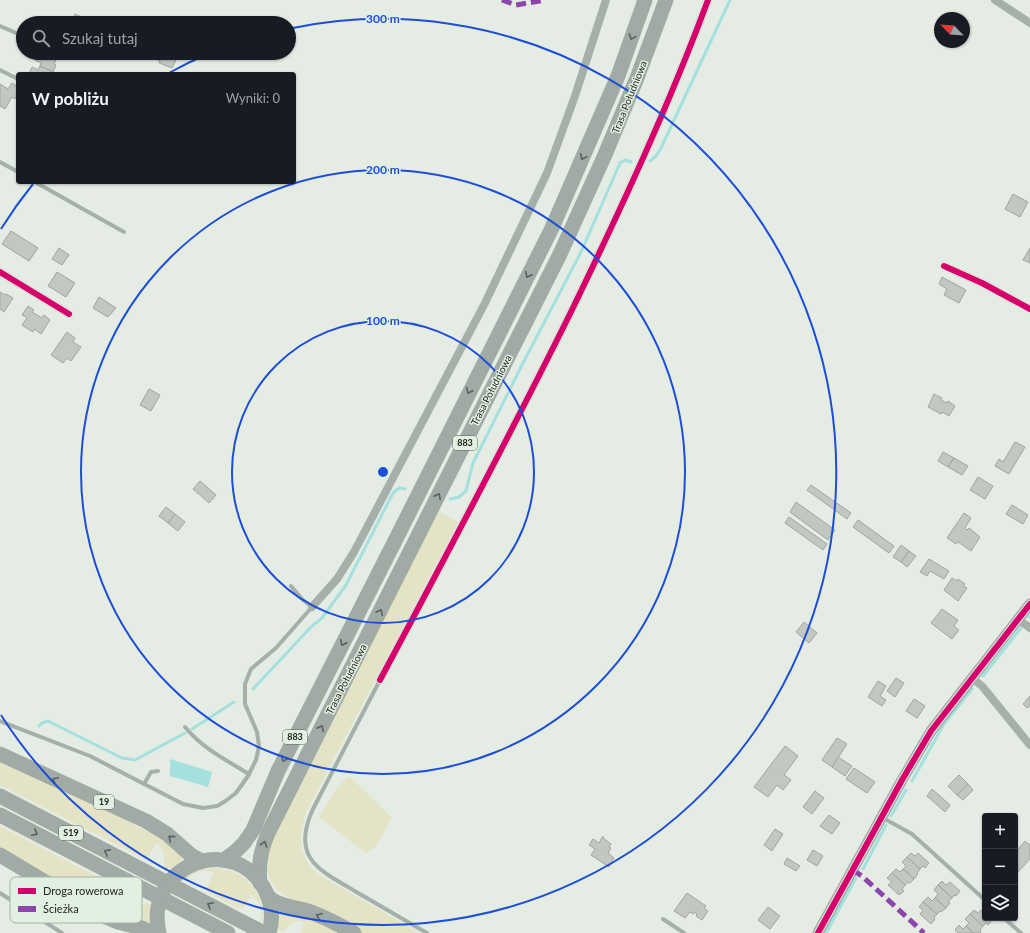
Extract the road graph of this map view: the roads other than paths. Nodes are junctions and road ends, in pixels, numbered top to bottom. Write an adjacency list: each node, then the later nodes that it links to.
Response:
1 (606, 0): 21 (street)
2 (645, 0): 37 (highway, Trasa Południowa / 883, one-way to 37)
3 (666, 0): 42 (highway, Trasa Południowa / 883, one-way to 3)
4 (708, 0): 25 (street)
5 (995, 0): 6 (street)
6 (1030, 23)
7 (0, 26): 8 (lane)
8 (16, 33)
9 (0, 70): 10 (lane)
10 (16, 78)
11 (0, 162): 12 (lane)
12 (16, 171)
13 (39, 184): 14 (lane)
14 (124, 232)
15 (944, 266): 17 (street)
16 (0, 272): 18 (street)
17 (1030, 309)
18 (70, 314)
19 (291, 586): 21 (lane)
20 (1030, 604): 22 (street)
21 (312, 607): 31 (lane)
22 (1018, 619): 23 (street); 24 (street)
23 (1030, 628)
24 (972, 678): 28 (street); 35 (street)
25 (380, 680): 57 (lane)
26 (0, 721): 32 (lane)
27 (185, 727): 31 (lane)
28 (1030, 745)
29 (0, 754): 38 (highway, 19, one-way to 29)
30 (158, 771): 32 (lane)
31 (249, 774): 32 (lane)
32 (144, 784)
33 (0, 796): 54 (highway, S19, one-way to 33)
34 (0, 815): 40 (highway, S19, one-way to 40)
35 (882, 818): 44 (lane); 59 (street)
36 (0, 855): 39 (highway)
37 (224, 860): 38 (highway); 42 (highway)
38 (202, 861): 52 (highway)
39 (37, 877)
40 (120, 877)
41 (142, 889): 53 (highway, S19, one-way to 53)
42 (264, 889): 55 (highway, 883); 56 (highway, one-way to 42)
43 (0, 893): 45 (lane)
44 (982, 897)
45 (10, 899)
46 (663, 919): 58 (lane)
47 (1007, 921): 60 (lane)
48 (46, 923): 50 (lane)
49 (122, 923): 51 (highway)
50 (62, 933)
51 (153, 933)
52 (159, 933)
53 (228, 933)
54 (264, 933)
55 (269, 933)
56 (354, 933)
57 (427, 933)
58 (684, 933)
59 (818, 933)
60 (1021, 933)

